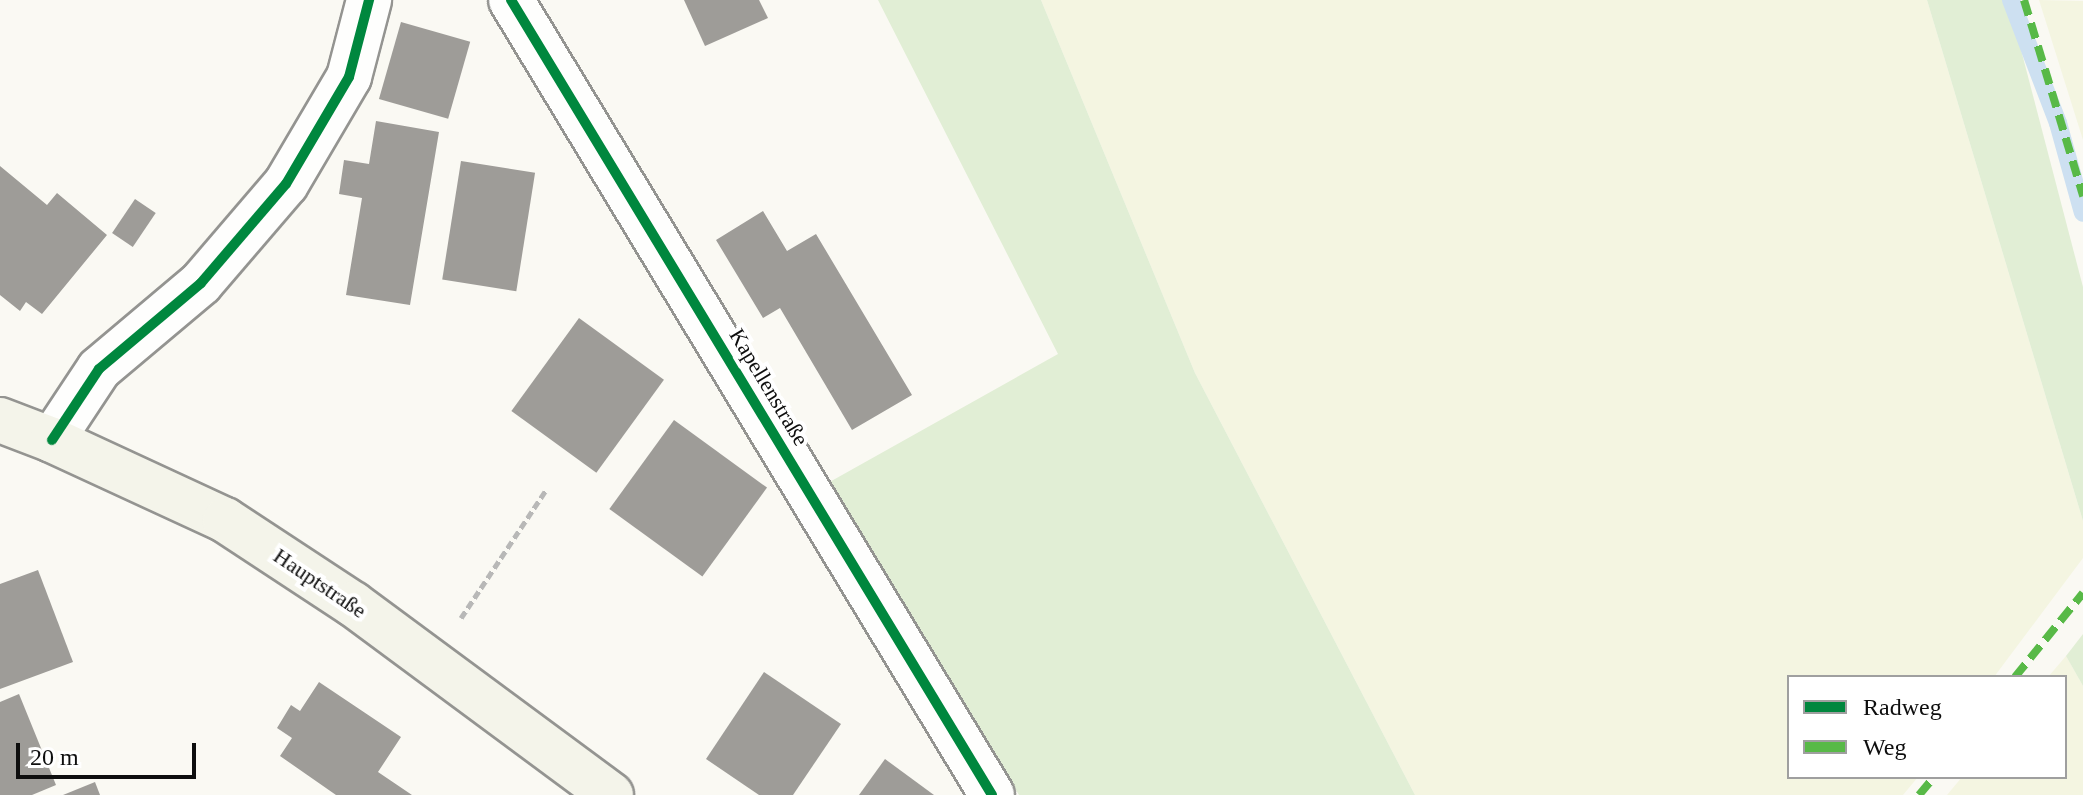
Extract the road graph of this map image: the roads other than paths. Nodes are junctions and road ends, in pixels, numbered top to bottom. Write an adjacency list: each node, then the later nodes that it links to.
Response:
1 (369, 0): 4 (street)
2 (511, 0): 6 (street, Kapellenstraße)
3 (0, 420): 4 (main road, Hauptstraße)
4 (52, 440): 5 (main road, Hauptstraße)
5 (611, 795)
6 (992, 795)

